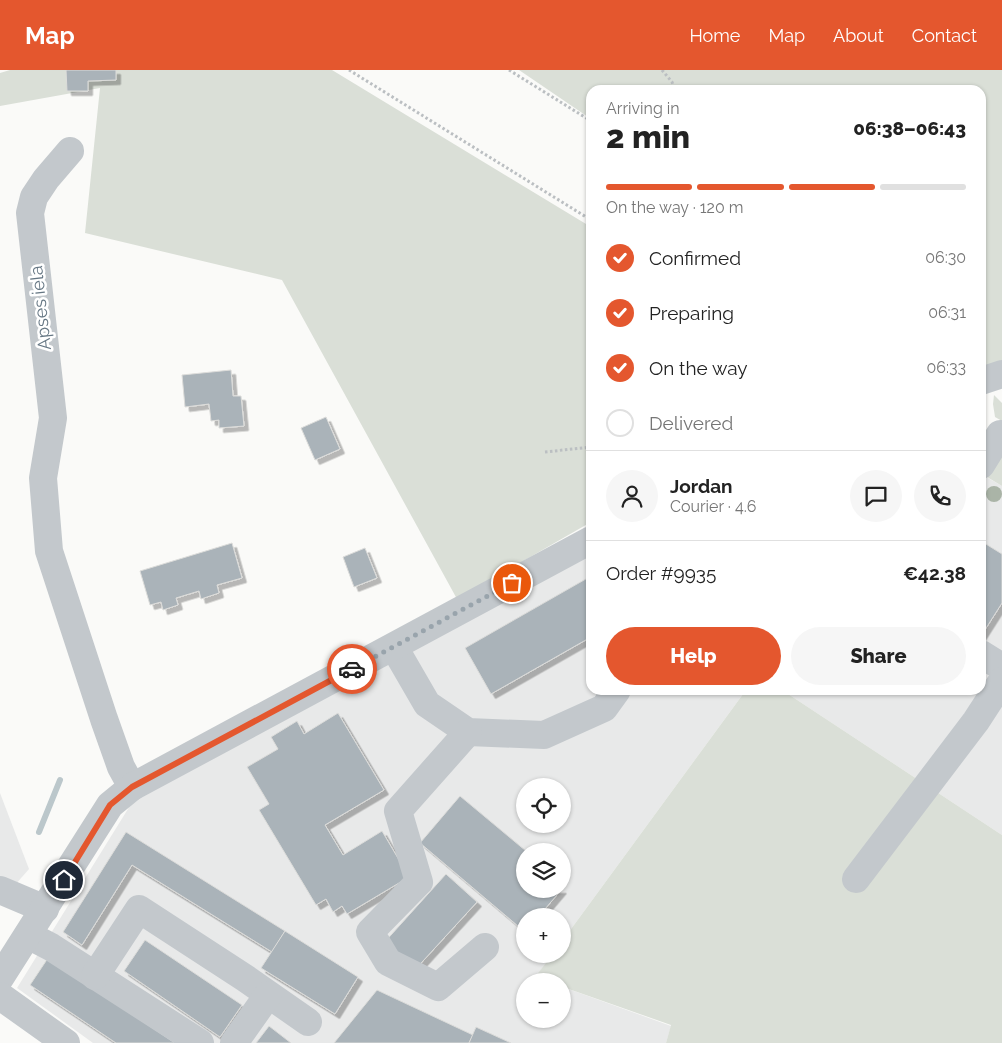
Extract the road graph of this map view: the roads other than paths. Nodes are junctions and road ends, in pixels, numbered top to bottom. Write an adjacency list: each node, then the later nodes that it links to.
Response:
1 (70, 151): 13 (street, Apses iela)
2 (1002, 374): 3 (street)
3 (986, 380)
4 (994, 430): 5 (street)
5 (986, 451)
6 (586, 543): 7 (street)
7 (394, 647): 12 (street); 13 (street)
8 (986, 657): 9 (street)
9 (1002, 666)
10 (1002, 681): 14 (street)
11 (614, 695): 12 (street)
12 (468, 732): 18 (street)
13 (132, 787): 16 (street)
14 (856, 879)
15 (0, 890): 16 (street)
16 (45, 909): 17 (street)
17 (28, 935): 19 (street); 20 (street)
18 (485, 946)
19 (95, 976): 21 (street); 25 (street)
20 (0, 978)
21 (268, 995): 23 (street); 26 (street)
22 (0, 996): 24 (street)
23 (308, 1022)
24 (66, 1043)
25 (200, 1043)
26 (234, 1043)

